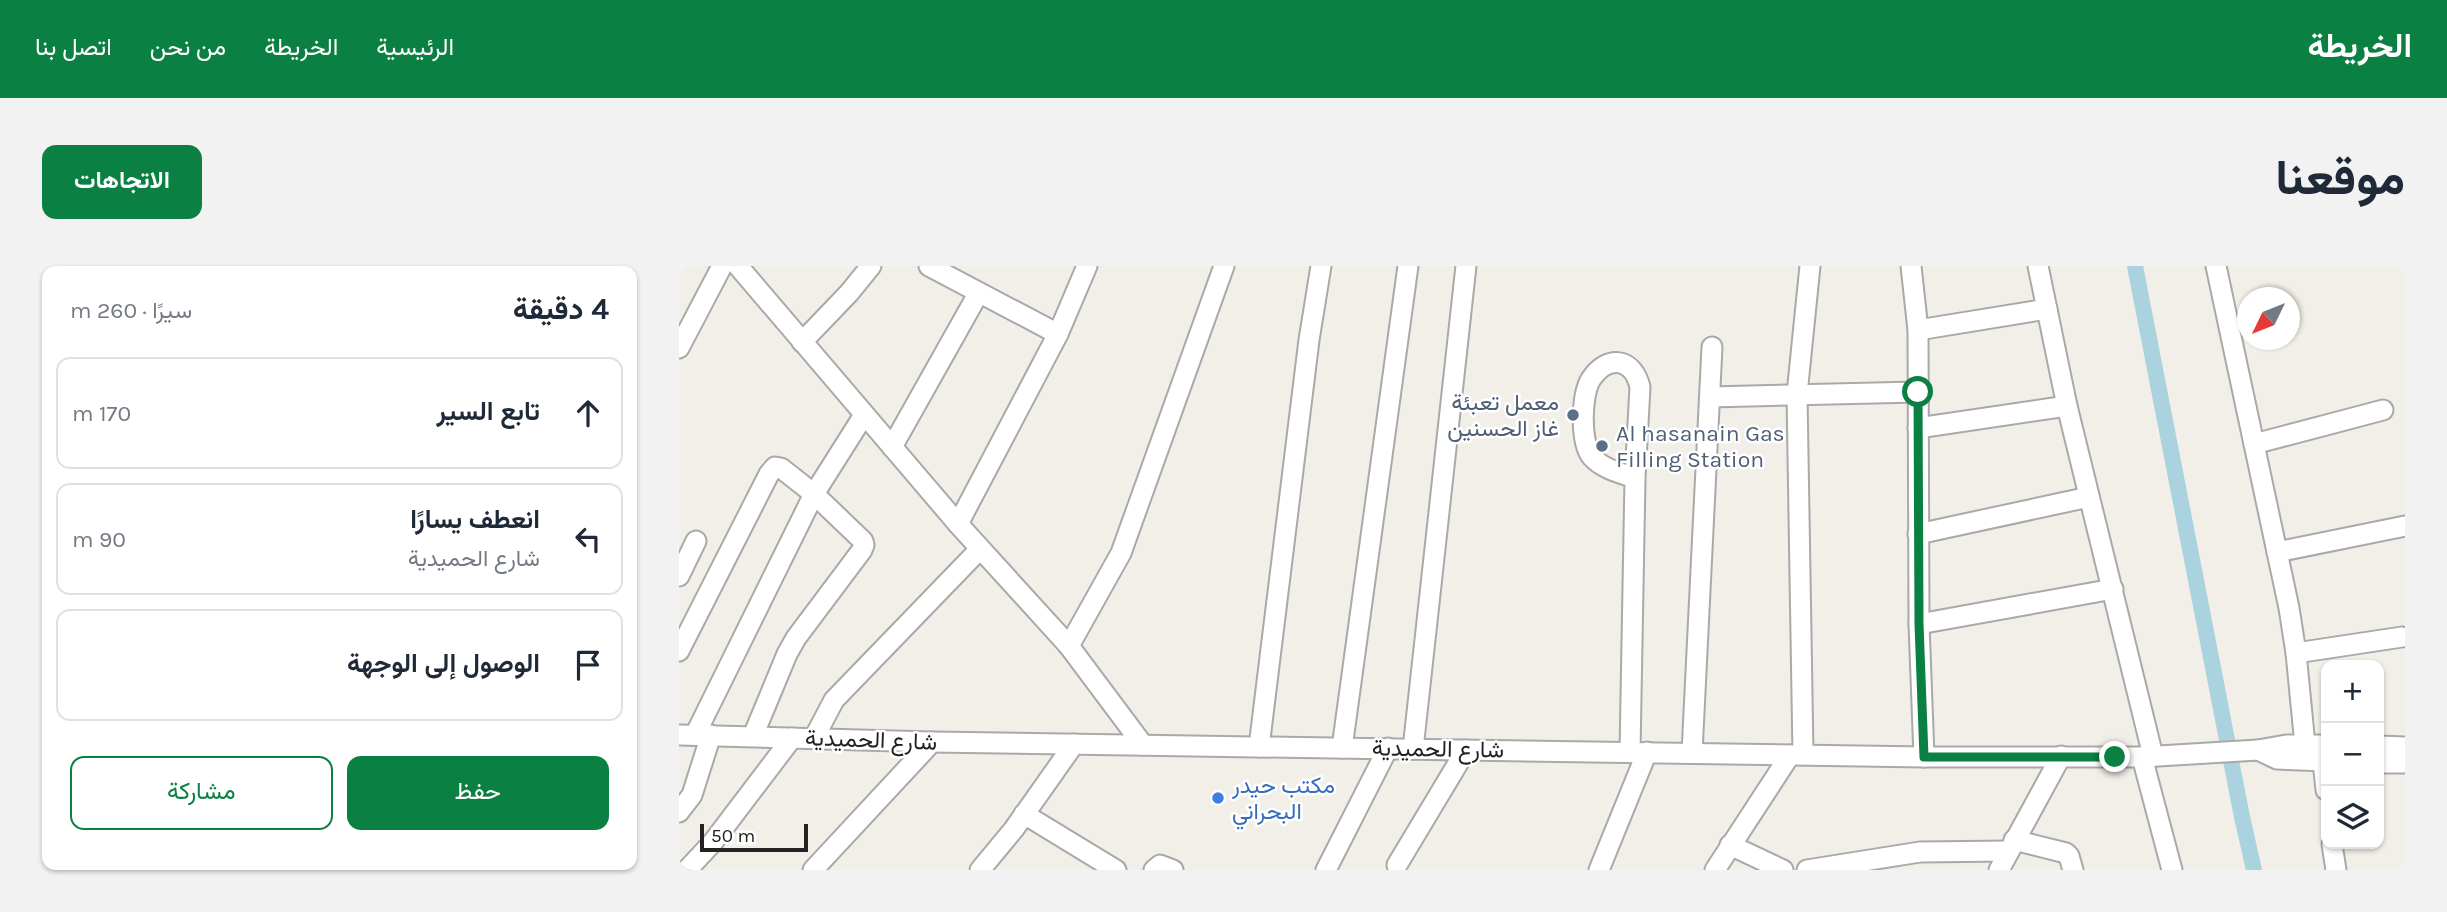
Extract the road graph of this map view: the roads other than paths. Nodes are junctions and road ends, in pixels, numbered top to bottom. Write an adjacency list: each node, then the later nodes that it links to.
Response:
1 (722, 266): 20 (street)
2 (738, 266): 18 (street)
3 (871, 266): 18 (street)
4 (929, 266): 14 (street)
5 (1087, 266): 17 (street)
6 (1224, 266): 43 (street)
7 (1321, 266): 55 (street)
8 (1408, 266): 57 (street)
9 (1466, 266): 59 (street)
10 (1810, 266): 22 (street)
11 (1911, 266): 16 (street)
12 (2038, 266): 15 (street)
13 (2216, 266): 28 (street)
14 (978, 294): 17 (street); 29 (street)
15 (2047, 309): 16 (street); 24 (street)
16 (1918, 330): 21 (street)
17 (1058, 334): 33 (street)
18 (802, 342): 26 (street)
19 (1712, 347): 23 (street)
20 (679, 348)
21 (1918, 392): 22 (street); 27 (street)
22 (1797, 394): 23 (street); 65 (street)
23 (1710, 397): 63 (street)
24 (2067, 406): 27 (street); 32 (street)
25 (2383, 410): 28 (street)
26 (864, 415): 29 (street); 31 (street)
27 (1918, 429): 35 (street)
28 (2254, 444): 38 (street)
29 (892, 447): 33 (street)
30 (1635, 478): 30 (street); 62 (street)
31 (814, 494): 44 (street); 46 (street); 47 (street)
32 (2089, 497): 35 (street); 40 (street)
33 (958, 524): 37 (street)
34 (2405, 526): 38 (street)
35 (1918, 534): 41 (street)
36 (696, 541): 39 (street)
37 (981, 549): 43 (street); 49 (street)
38 (2277, 552): 45 (street)
39 (679, 576)
40 (2113, 589): 41 (street); 69 (street)
41 (1919, 624): 68 (street)
42 (2402, 637): 45 (street)
43 (1069, 646): 52 (street)
44 (679, 650)
45 (2296, 653): 53 (street)
46 (695, 735): 47 (street, شارع الحميدية); 72 (street)
47 (753, 736): 48 (street, شارع الحميدية)
48 (792, 738): 49 (street, شارع الحميدية); 78 (street)
49 (814, 738): 50 (street, شارع الحميدية)
50 (932, 741): 51 (street, شارع الحميدية); 79 (street)
51 (1074, 744): 52 (street, شارع الحميدية); 73 (street)
52 (1143, 745): 55 (street, شارع الحميدية)
53 (2305, 745): 61 (street, شارع الحميدية); 64 (street, شارع الحميدية)
54 (2384, 746): 56 (street)
55 (1259, 747): 57 (street, شارع الحميدية)
56 (2405, 747)
57 (1342, 748): 58 (street, شارع الحميدية)
58 (1388, 748): 59 (street, شارع الحميدية); 84 (street)
59 (1413, 749): 60 (street, شارع الحميدية)
60 (1466, 750): 62 (street, شارع الحميدية); 77 (street)
61 (2250, 751): 67 (street); 69 (street, شارع الحميدية)
62 (1638, 752): 63 (street, شارع الحميدية); 85 (street)
63 (1692, 753): 65 (street, شارع الحميدية)
64 (2321, 754)
65 (1796, 755): 68 (street, شارع الحميدية); 74 (street)
66 (2061, 756): 68 (street, شارع الحميدية); 69 (street, شارع الحميدية); 75 (street)
67 (2321, 756)
68 (1924, 757)
69 (2147, 757): 91 (street)
70 (2384, 762): 71 (street)
71 (2405, 763)
72 (679, 812)
73 (1024, 814): 80 (street); 81 (street)
74 (1730, 845): 86 (street); 87 (street)
75 (2011, 845): 88 (street); 89 (street); 90 (street)
76 (2333, 849): 92 (street)
77 (1397, 864)
78 (687, 870)
79 (813, 870)
80 (980, 870)
81 (1116, 870)
82 (1154, 870): 83 (street)
83 (1173, 870)
84 (1326, 870)
85 (1598, 870)
86 (1715, 870)
87 (1783, 870)
88 (1807, 870)
89 (2000, 870)
90 (2073, 870)
91 (2172, 870)
92 (2336, 870)

